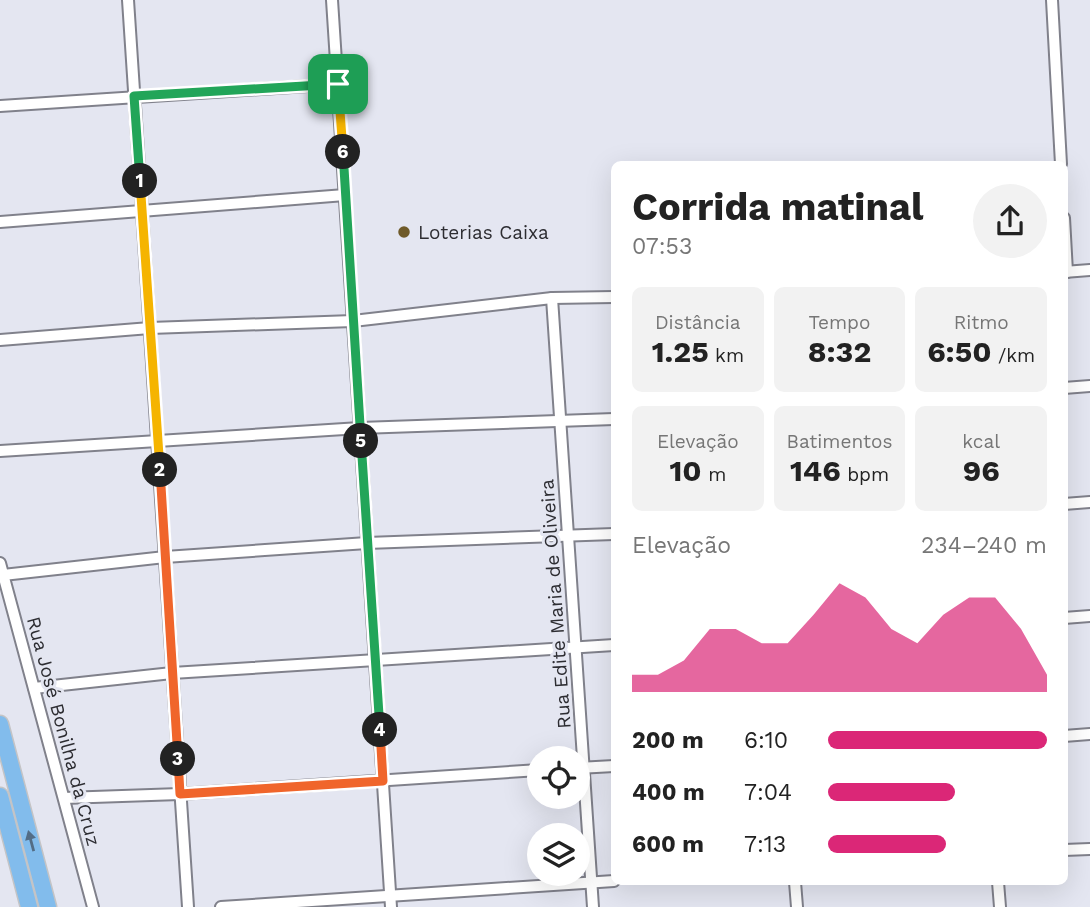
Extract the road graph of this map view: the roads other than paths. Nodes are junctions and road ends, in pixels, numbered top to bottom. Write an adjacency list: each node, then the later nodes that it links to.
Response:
1 (128, 0): 5 (street)
2 (332, 0): 4 (street)
3 (1052, 0): 7 (street)
4 (338, 84): 5 (street); 8 (street)
5 (134, 96): 6 (street); 9 (street)
6 (0, 106)
7 (1061, 161)
8 (345, 195): 9 (street); 15 (street)
9 (142, 211): 10 (street); 16 (street)
10 (0, 222)
11 (1090, 270): 12 (street)
12 (1068, 272)
13 (611, 297): 14 (street)
14 (552, 298): 15 (street); 21 (street, Rua Edite Maria de Oliveira)
15 (353, 321): 16 (street); 22 (street)
16 (150, 328): 17 (street); 23 (street)
17 (0, 340)
18 (1090, 386): 19 (street)
19 (1068, 388)
20 (611, 419): 21 (street)
21 (561, 422): 22 (street); 28 (street, Rua Edite Maria de Oliveira)
22 (360, 428): 23 (street); 29 (street)
23 (159, 441): 24 (street); 30 (street)
24 (0, 451)
25 (1090, 502): 26 (street)
26 (1068, 504)
27 (611, 534): 28 (street)
28 (568, 537): 29 (street); 36 (street, Rua Edite Maria de Oliveira)
29 (367, 543): 30 (street); 37 (street)
30 (165, 557): 32 (street); 38 (street)
31 (0, 563): 32 (street, Rua José Bonilha da Cruz)
32 (3, 575): 39 (street, Rua José Bonilha da Cruz)
33 (1090, 616): 34 (street)
34 (1068, 618)
35 (611, 645): 36 (street)
36 (576, 647): 37 (street); 43 (street, Rua Edite Maria de Oliveira)
37 (375, 660): 38 (street); 47 (street)
38 (172, 673): 39 (street); 48 (street)
39 (34, 688): 50 (street, Rua José Bonilha da Cruz)
40 (0, 724): 60 (highway, one-way to 40)
41 (1090, 734): 42 (street)
42 (1068, 736)
43 (580, 746)
44 (611, 765): 45 (street)
45 (590, 767)
46 (527, 772): 47 (street)
47 (383, 781): 48 (street); 58 (street)
48 (180, 794): 50 (street); 62 (street)
49 (0, 796): 59 (highway)
50 (64, 798): 61 (street, Rua José Bonilha da Cruz)
51 (585, 809): 55 (street, Rua Edite Maria de Oliveira)
52 (1090, 849): 53 (street)
53 (1068, 850)
54 (611, 880): 55 (street)
55 (591, 882): 58 (street); 64 (street, Rua Edite Maria de Oliveira)
56 (795, 885): 65 (street)
57 (998, 885): 66 (street)
58 (391, 901): 63 (street)
59 (29, 907)
60 (48, 907)
61 (93, 907)
62 (188, 907)
63 (221, 907)
64 (593, 907)
65 (797, 907)
66 (999, 907)

